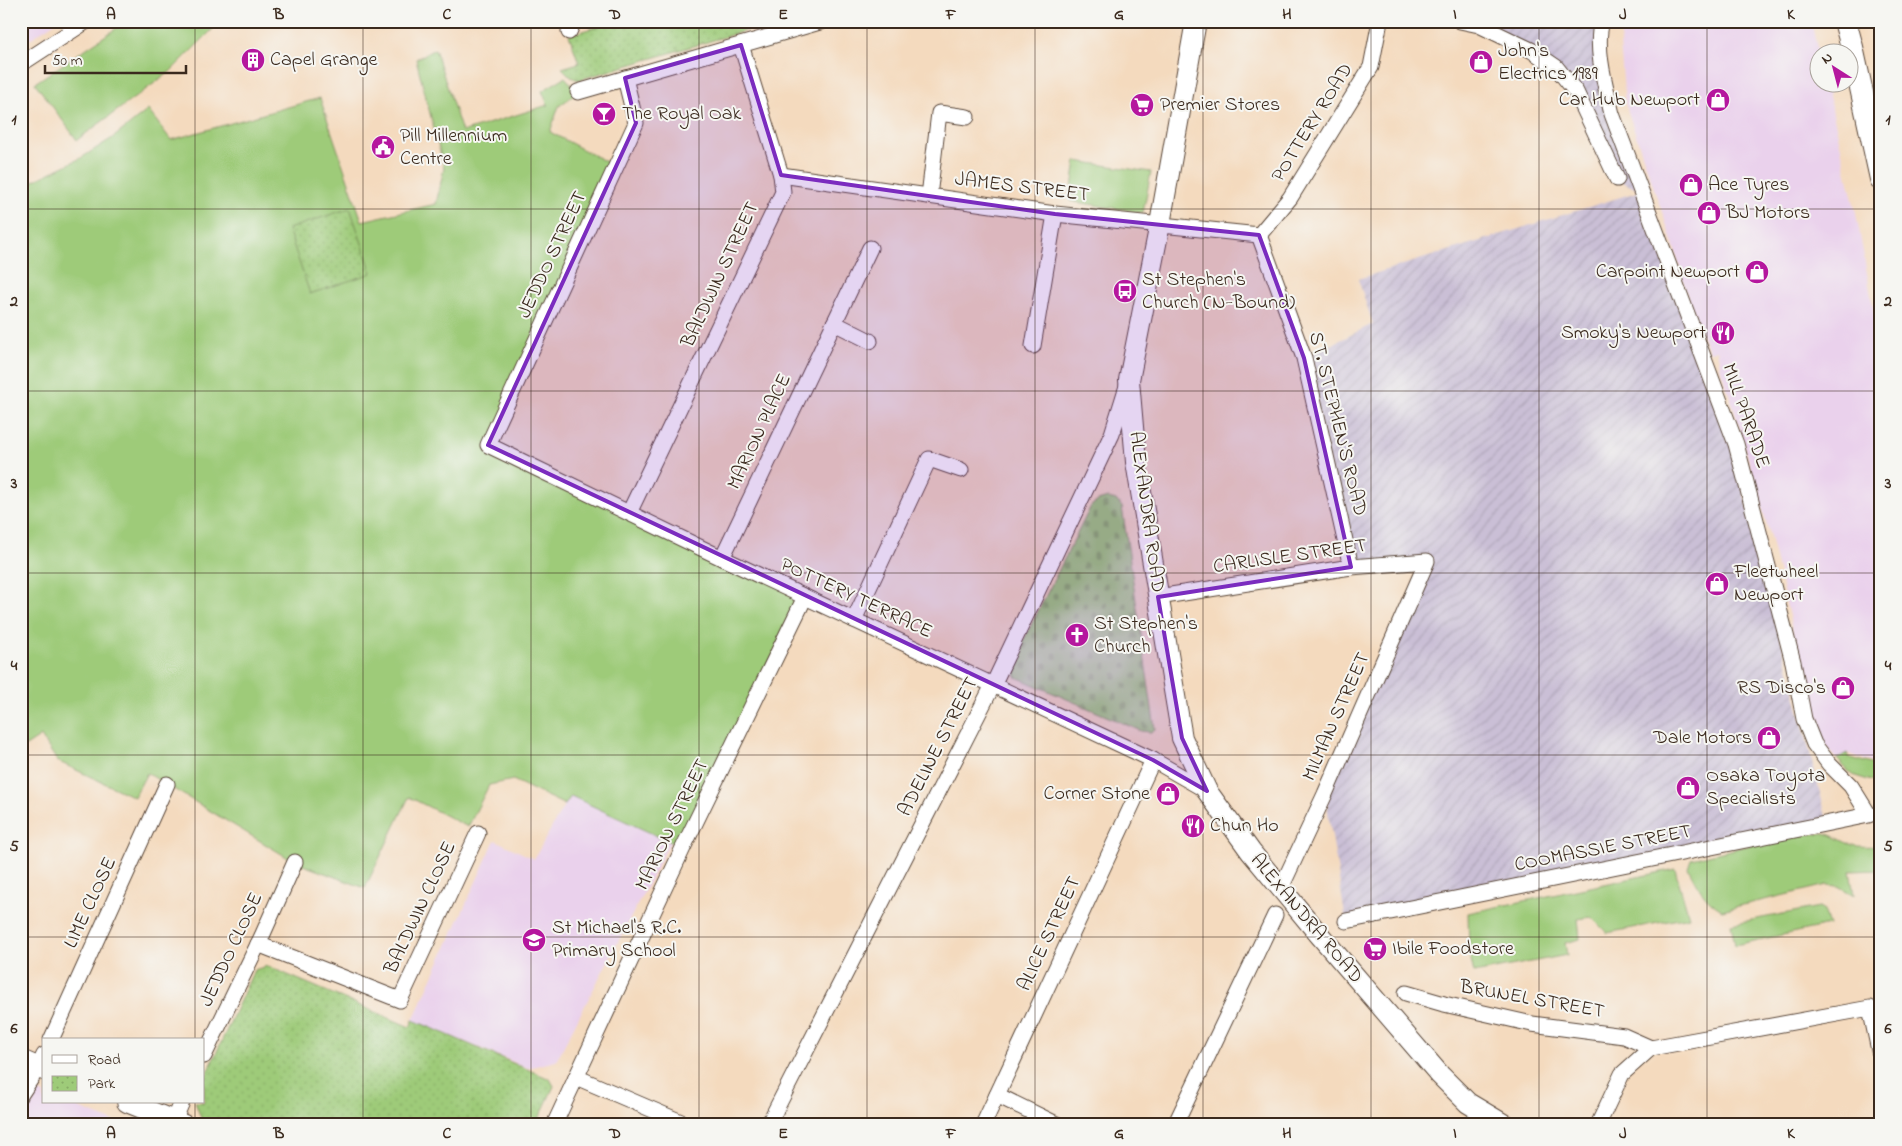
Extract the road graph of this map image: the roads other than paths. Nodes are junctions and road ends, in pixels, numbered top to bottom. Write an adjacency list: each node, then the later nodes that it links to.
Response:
1 (87, 21): 9 (street)
2 (823, 21): 8 (street)
3 (1196, 21): 18 (street, ALEXANDRA ROAD)
4 (1380, 21): 19 (street, POTTERY ROAD)
5 (1460, 21): 15 (street)
6 (1602, 21): 38 (street, MILL PARADE)
7 (1845, 21): 14 (main road)
8 (741, 44): 10 (street); 13 (street, BALDWIN STREET)
9 (21, 64)
10 (625, 78): 11 (street); 25 (street, JEDDO STREET)
11 (578, 92)
12 (967, 117): 16 (street)
13 (781, 175): 16 (street, JAMES STREET); 27 (street, BALDWIN STREET)
14 (1881, 178)
15 (1617, 179)
16 (929, 196): 17 (street, JAMES STREET)
17 (1055, 214): 18 (street, JAMES STREET); 23 (street)
18 (1160, 224): 19 (street, JAMES STREET); 24 (street, ALEXANDRA ROAD)
19 (1259, 235): 30 (street, ST. STEPHEN'S ROAD)
20 (870, 248): 21 (street, MARION PLACE)
21 (834, 323): 22 (street); 28 (street, MARION PLACE)
22 (870, 340)
23 (1033, 346)
24 (1129, 380): 32 (street, ALEXANDRA ROAD); 34 (street, ADELINE STREET)
25 (488, 445): 27 (street, POTTERY TERRACE)
26 (961, 470): 33 (street)
27 (630, 514): 28 (street, POTTERY TERRACE)
28 (722, 558): 31 (street, POTTERY TERRACE)
29 (1427, 561): 30 (street, CARLISLE STREET); 41 (street, MILMAN STREET)
30 (1351, 567): 32 (street, CARLISLE STREET)
31 (806, 597): 33 (street, POTTERY TERRACE); 51 (street, MARION STREET)
32 (1158, 597): 37 (street, ALEXANDRA ROAD)
33 (854, 620): 34 (street, POTTERY TERRACE)
34 (993, 685): 35 (street, POTTERY TERRACE); 59 (street, ADELINE STREET)
35 (1153, 760): 37 (street, POTTERY TERRACE); 53 (street, ALICE STREET)
36 (167, 784): 46 (street, LIME CLOSE)
37 (1207, 791): 41 (street, ALEXANDRA ROAD)
38 (1868, 815): 43 (street, COOMASSIE STREET)
39 (478, 833): 44 (street, BALDWIN CLOSE)
40 (295, 862): 44 (street, JEDDO CLOSE)
41 (1280, 888): 63 (street, ALEXANDRA ROAD)
42 (1275, 915): 62 (street)
43 (1346, 921)
44 (258, 944): 48 (street, JEDDO CLOSE)
45 (1406, 993): 47 (street, BRUNEL STREET)
46 (52, 1038)
47 (1651, 1048): 49 (street); 64 (street)
48 (205, 1054)
49 (1881, 1060)
50 (37, 1063): 52 (street)
51 (576, 1076): 57 (street, MARION STREET); 58 (street)
52 (21, 1094)
53 (997, 1095): 60 (street, ALICE STREET); 61 (street)
54 (132, 1104): 56 (street)
55 (182, 1104): 56 (street)
56 (179, 1123)
57 (554, 1125)
58 (688, 1125)
59 (768, 1125)
60 (982, 1125)
61 (1058, 1125)
62 (1175, 1125)
63 (1504, 1125)
64 (1598, 1125)

